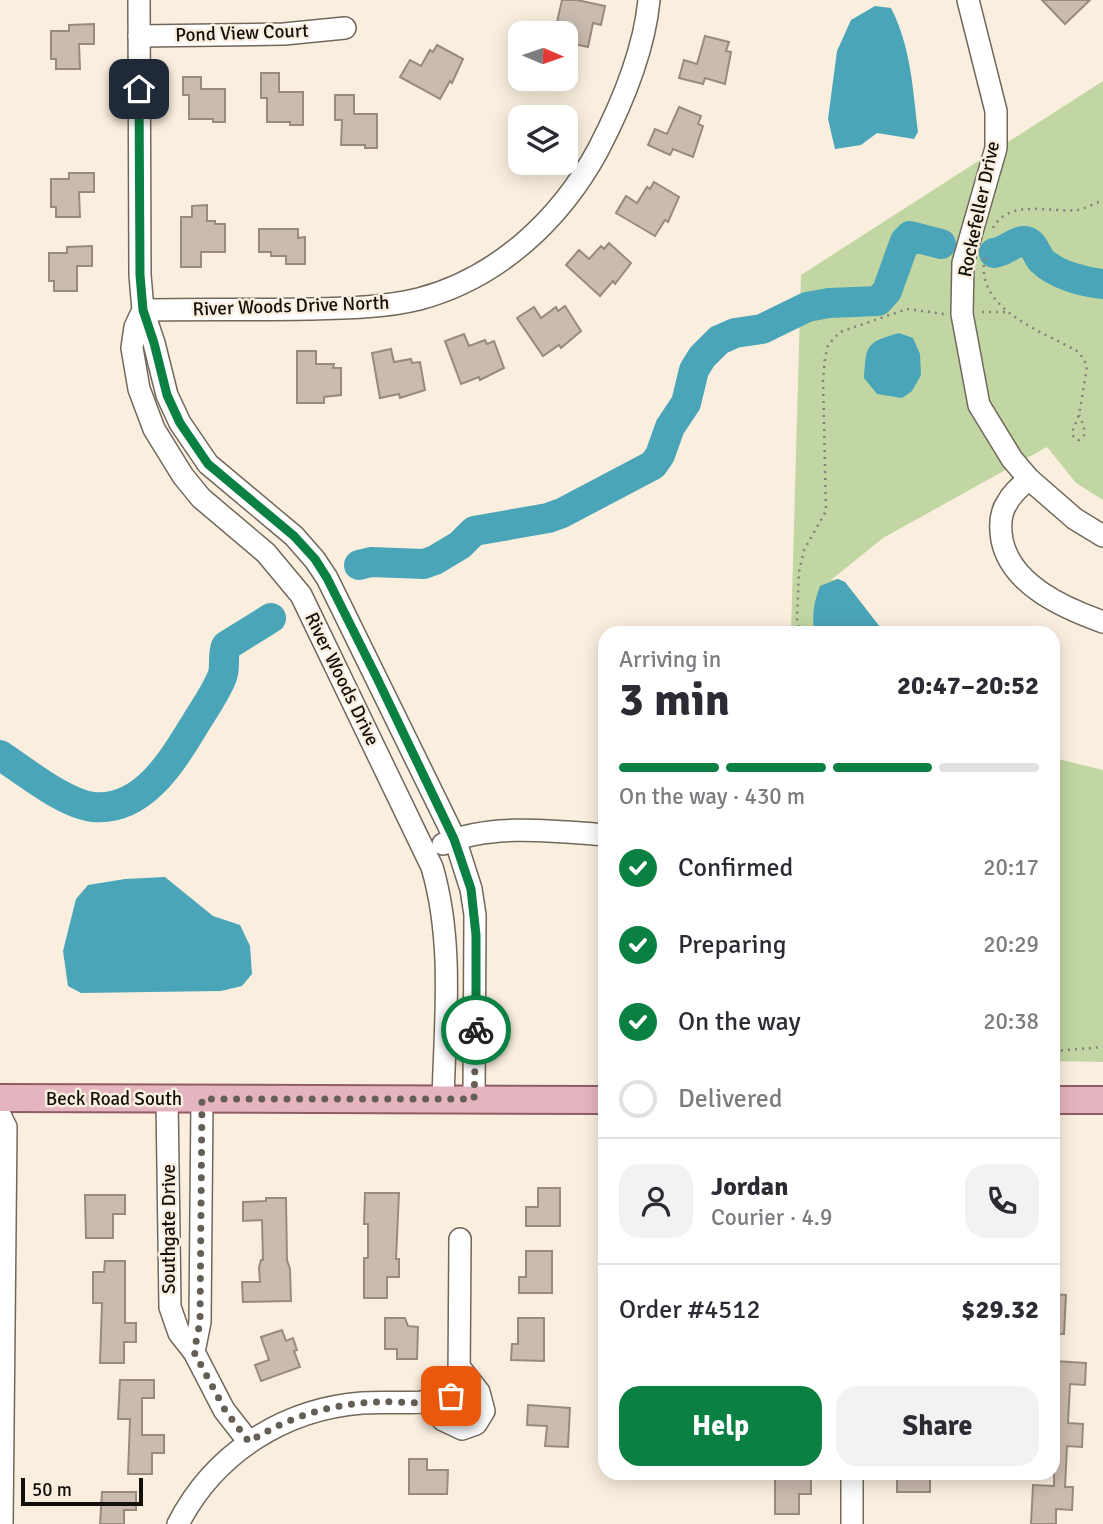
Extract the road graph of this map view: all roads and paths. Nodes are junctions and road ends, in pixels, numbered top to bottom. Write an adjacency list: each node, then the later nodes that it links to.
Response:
1 (139, 0): 5 (street, River Woods Drive)
2 (649, 0): 9 (street, River Woods Drive North)
3 (968, 0): 11 (street, Rockefeller Drive)
4 (345, 28): 5 (street, Pond View Court)
5 (139, 36): 9 (street, River Woods Drive)
6 (1103, 200): 7 (path)
7 (991, 233)
8 (983, 269): 10 (path)
9 (143, 310): 18 (street, River Woods Drive); 19 (street, River Woods Drive)
10 (1007, 312): 11 (path); 12 (path)
11 (962, 314): 13 (street, Rockefeller Drive); 16 (path)
12 (1079, 415): 12 (path)
13 (1029, 479): 14 (street, Rockefeller Drive); 15 (street)
14 (1103, 536)
15 (1103, 622)
16 (799, 626)
17 (598, 834): 18 (street)
18 (454, 839): 19 (street); 25 (street, River Woods Drive)
19 (425, 852): 26 (street, River Woods Drive)
20 (1103, 1047): 21 (path)
21 (1060, 1051)
22 (0, 1098): 23 (main road, Beck Road South)
23 (167, 1099): 24 (main road, Beck Road South); 32 (street, Southgate Drive)
24 (202, 1099): 26 (main road, Beck Road South); 32 (street, Southgate Drive)
25 (474, 1099): 26 (main road, Beck Road South); 27 (main road, Beck Road South)
26 (443, 1100)
27 (598, 1100)
28 (1060, 1100): 29 (main road)
29 (1103, 1100)
30 (0, 1115): 35 (street)
31 (460, 1239): 33 (street)
32 (194, 1352): 37 (street, Southgate Drive)
33 (460, 1368): 34 (street); 34 (street)
34 (425, 1401): 37 (street)
35 (2, 1408): 36 (street)
36 (2, 1437): 39 (street)
37 (249, 1442): 40 (street)
38 (852, 1480): 41 (street)
39 (2, 1524)
40 (178, 1524)
41 (852, 1524)

